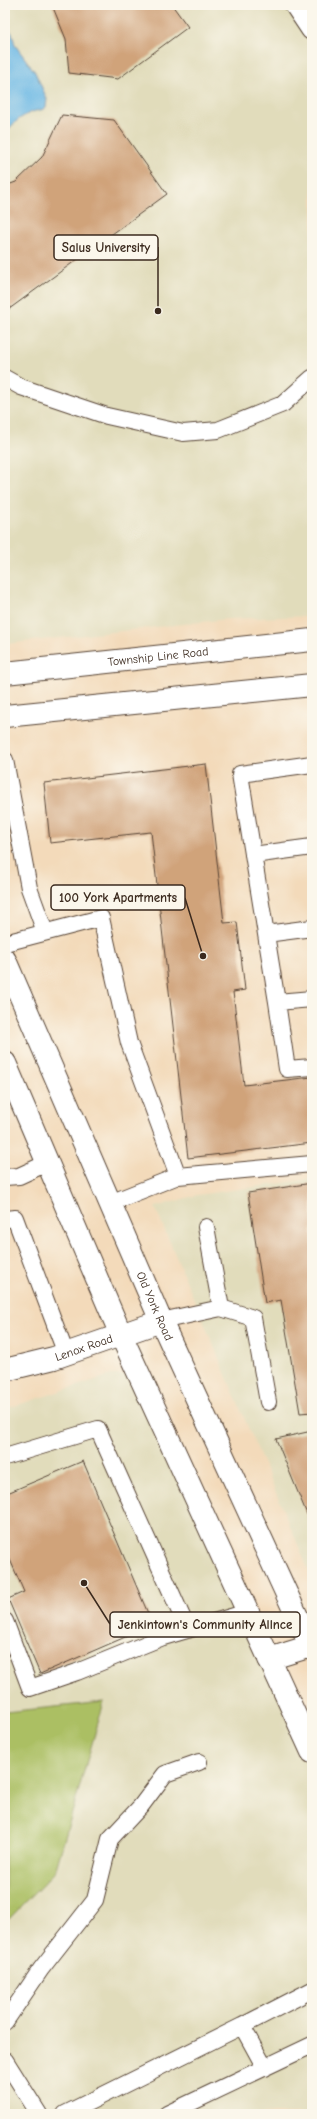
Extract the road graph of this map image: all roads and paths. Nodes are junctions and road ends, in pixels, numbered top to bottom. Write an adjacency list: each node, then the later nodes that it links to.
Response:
1 (296, 5): 2 (main road)
2 (312, 29)
3 (5, 378): 4 (lane)
4 (312, 378)
5 (312, 640): 6 (main road, Township Line Road)
6 (5, 673)
7 (312, 685): 8 (main road)
8 (5, 716): 9 (lane)
9 (5, 722)
10 (5, 760): 15 (lane)
11 (312, 764): 13 (lane)
12 (312, 848): 13 (lane)
13 (253, 855): 16 (lane)
14 (312, 928): 16 (lane)
15 (45, 932): 17 (lane); 25 (lane)
16 (266, 934): 20 (lane)
17 (5, 943)
18 (5, 960): 27 (main road, Old York Road)
19 (312, 998): 20 (lane)
20 (277, 1002): 22 (lane)
21 (5, 1064): 23 (main road)
22 (312, 1068)
23 (47, 1163): 26 (lane); 32 (main road)
24 (312, 1164): 25 (lane)
25 (178, 1176): 27 (lane)
26 (5, 1178)
27 (110, 1203): 31 (main road, Old York Road)
28 (5, 1219): 33 (lane)
29 (206, 1227): 30 (lane)
30 (221, 1308): 31 (lane); 35 (lane)
31 (161, 1321): 32 (main road, Lenox Road); 40 (main road, Old York Road)
32 (120, 1335): 33 (main road, Lenox Road); 37 (main road)
33 (66, 1354): 34 (main road, Lenox Road)
34 (5, 1370)
35 (268, 1402)
36 (5, 1457): 39 (lane)
37 (248, 1612): 39 (lane); 41 (main road)
38 (5, 1621): 39 (lane)
39 (188, 1630)
40 (312, 1647): 41 (main road)
41 (270, 1659): 42 (main road)
42 (312, 1752)
43 (199, 1762): 45 (lane)
44 (312, 1990): 46 (lane)
45 (5, 2022)
46 (242, 2026): 49 (lane); 51 (lane)
47 (312, 2045): 49 (lane)
48 (5, 2060): 50 (lane)
49 (264, 2068): 52 (lane)
50 (39, 2114)
51 (65, 2114)
52 (167, 2114)

